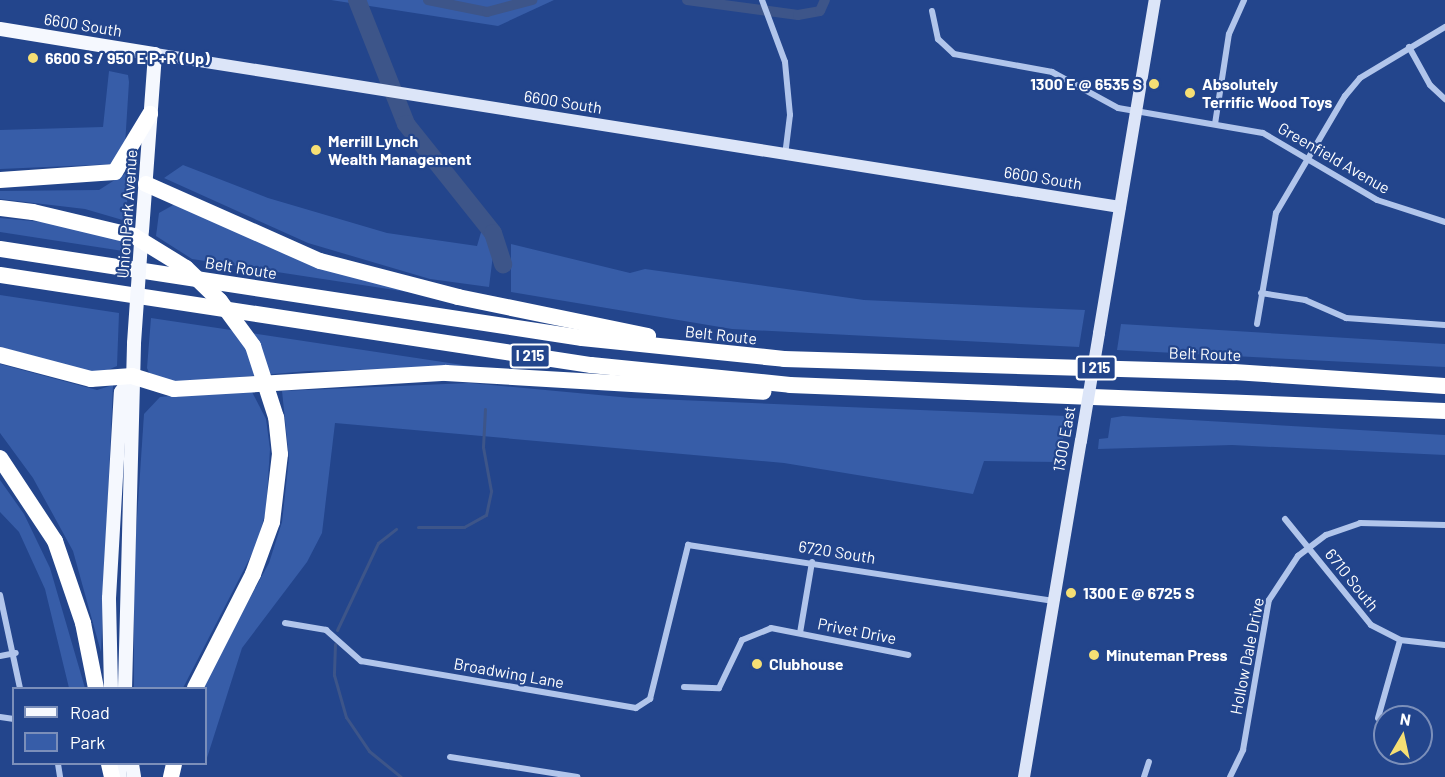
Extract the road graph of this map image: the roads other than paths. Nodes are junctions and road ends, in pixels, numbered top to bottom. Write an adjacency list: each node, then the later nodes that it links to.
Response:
1 (1155, 0): 10 (main road, 1300 East)
2 (1244, 0): 12 (street)
3 (763, 2): 13 (street)
4 (932, 11): 10 (street, Greenfield Avenue)
5 (1445, 27): 7 (street)
6 (0, 29): 8 (main road, 6600 South)
7 (1409, 47): 9 (street); 14 (street)
8 (155, 54): 11 (main road, Union Park Avenue); 13 (main road, 6600 South)
9 (1445, 99)
10 (1136, 112): 12 (street, Greenfield Avenue); 17 (main road, 1300 East)
11 (150, 114): 15 (highway); 16 (main road, Union Park Avenue)
12 (1215, 124): 14 (street, Greenfield Avenue)
13 (785, 154): 17 (main road, 6600 South)
14 (1307, 157): 19 (street, Greenfield Avenue); 22 (street)
15 (0, 180)
16 (146, 184): 26 (highway); 27 (main road, Union Park Avenue, bridge)
17 (1120, 207): 37 (main road, 1300 East, bridge)
18 (0, 208): 50 (highway, bridge)
19 (1445, 222)
20 (0, 249): 26 (highway, Belt Route / I 215)
21 (0, 275): 29 (highway, I 215)
22 (1261, 293): 23 (street); 24 (street)
23 (1257, 324)
24 (1445, 325)
25 (0, 355): 27 (highway)
26 (746, 356): 28 (highway, Belt Route / I 215)
27 (132, 376): 29 (highway); 48 (main road, Union Park Avenue); 49 (main road, Union Park Avenue)
28 (1445, 386)
29 (1063, 395): 30 (highway, I 215)
30 (1445, 411)
31 (0, 458): 47 (highway)
32 (1285, 519): 34 (street, 6710 South)
33 (1445, 525): 34 (street, Hollow Dale Drive)
34 (1307, 547): 41 (street, 6710 South); 58 (street, Hollow Dale Drive)
35 (812, 562): 37 (street, 6720 South); 38 (street, 6720 South); 40 (street, Privet Drive)
36 (0, 596): 43 (street)
37 (1054, 601): 56 (main road, 1300 East)
38 (673, 616): 39 (street, Broadwing Lane)
39 (285, 623)
40 (800, 633): 44 (street, Privet Drive); 51 (street, Privet Drive)
41 (1400, 640): 42 (street, 6710 South); 52 (street)
42 (1445, 645)
43 (16, 652): 45 (street); 46 (street)
44 (908, 655)
45 (0, 656)
46 (20, 687)
47 (96, 687)
48 (111, 687)
49 (125, 687)
50 (196, 687)
51 (684, 687)
52 (1382, 705)
53 (450, 757): 55 (street)
54 (1149, 762): 57 (street)
55 (577, 777)
56 (1024, 777)
57 (1144, 777)
58 (1230, 777)

